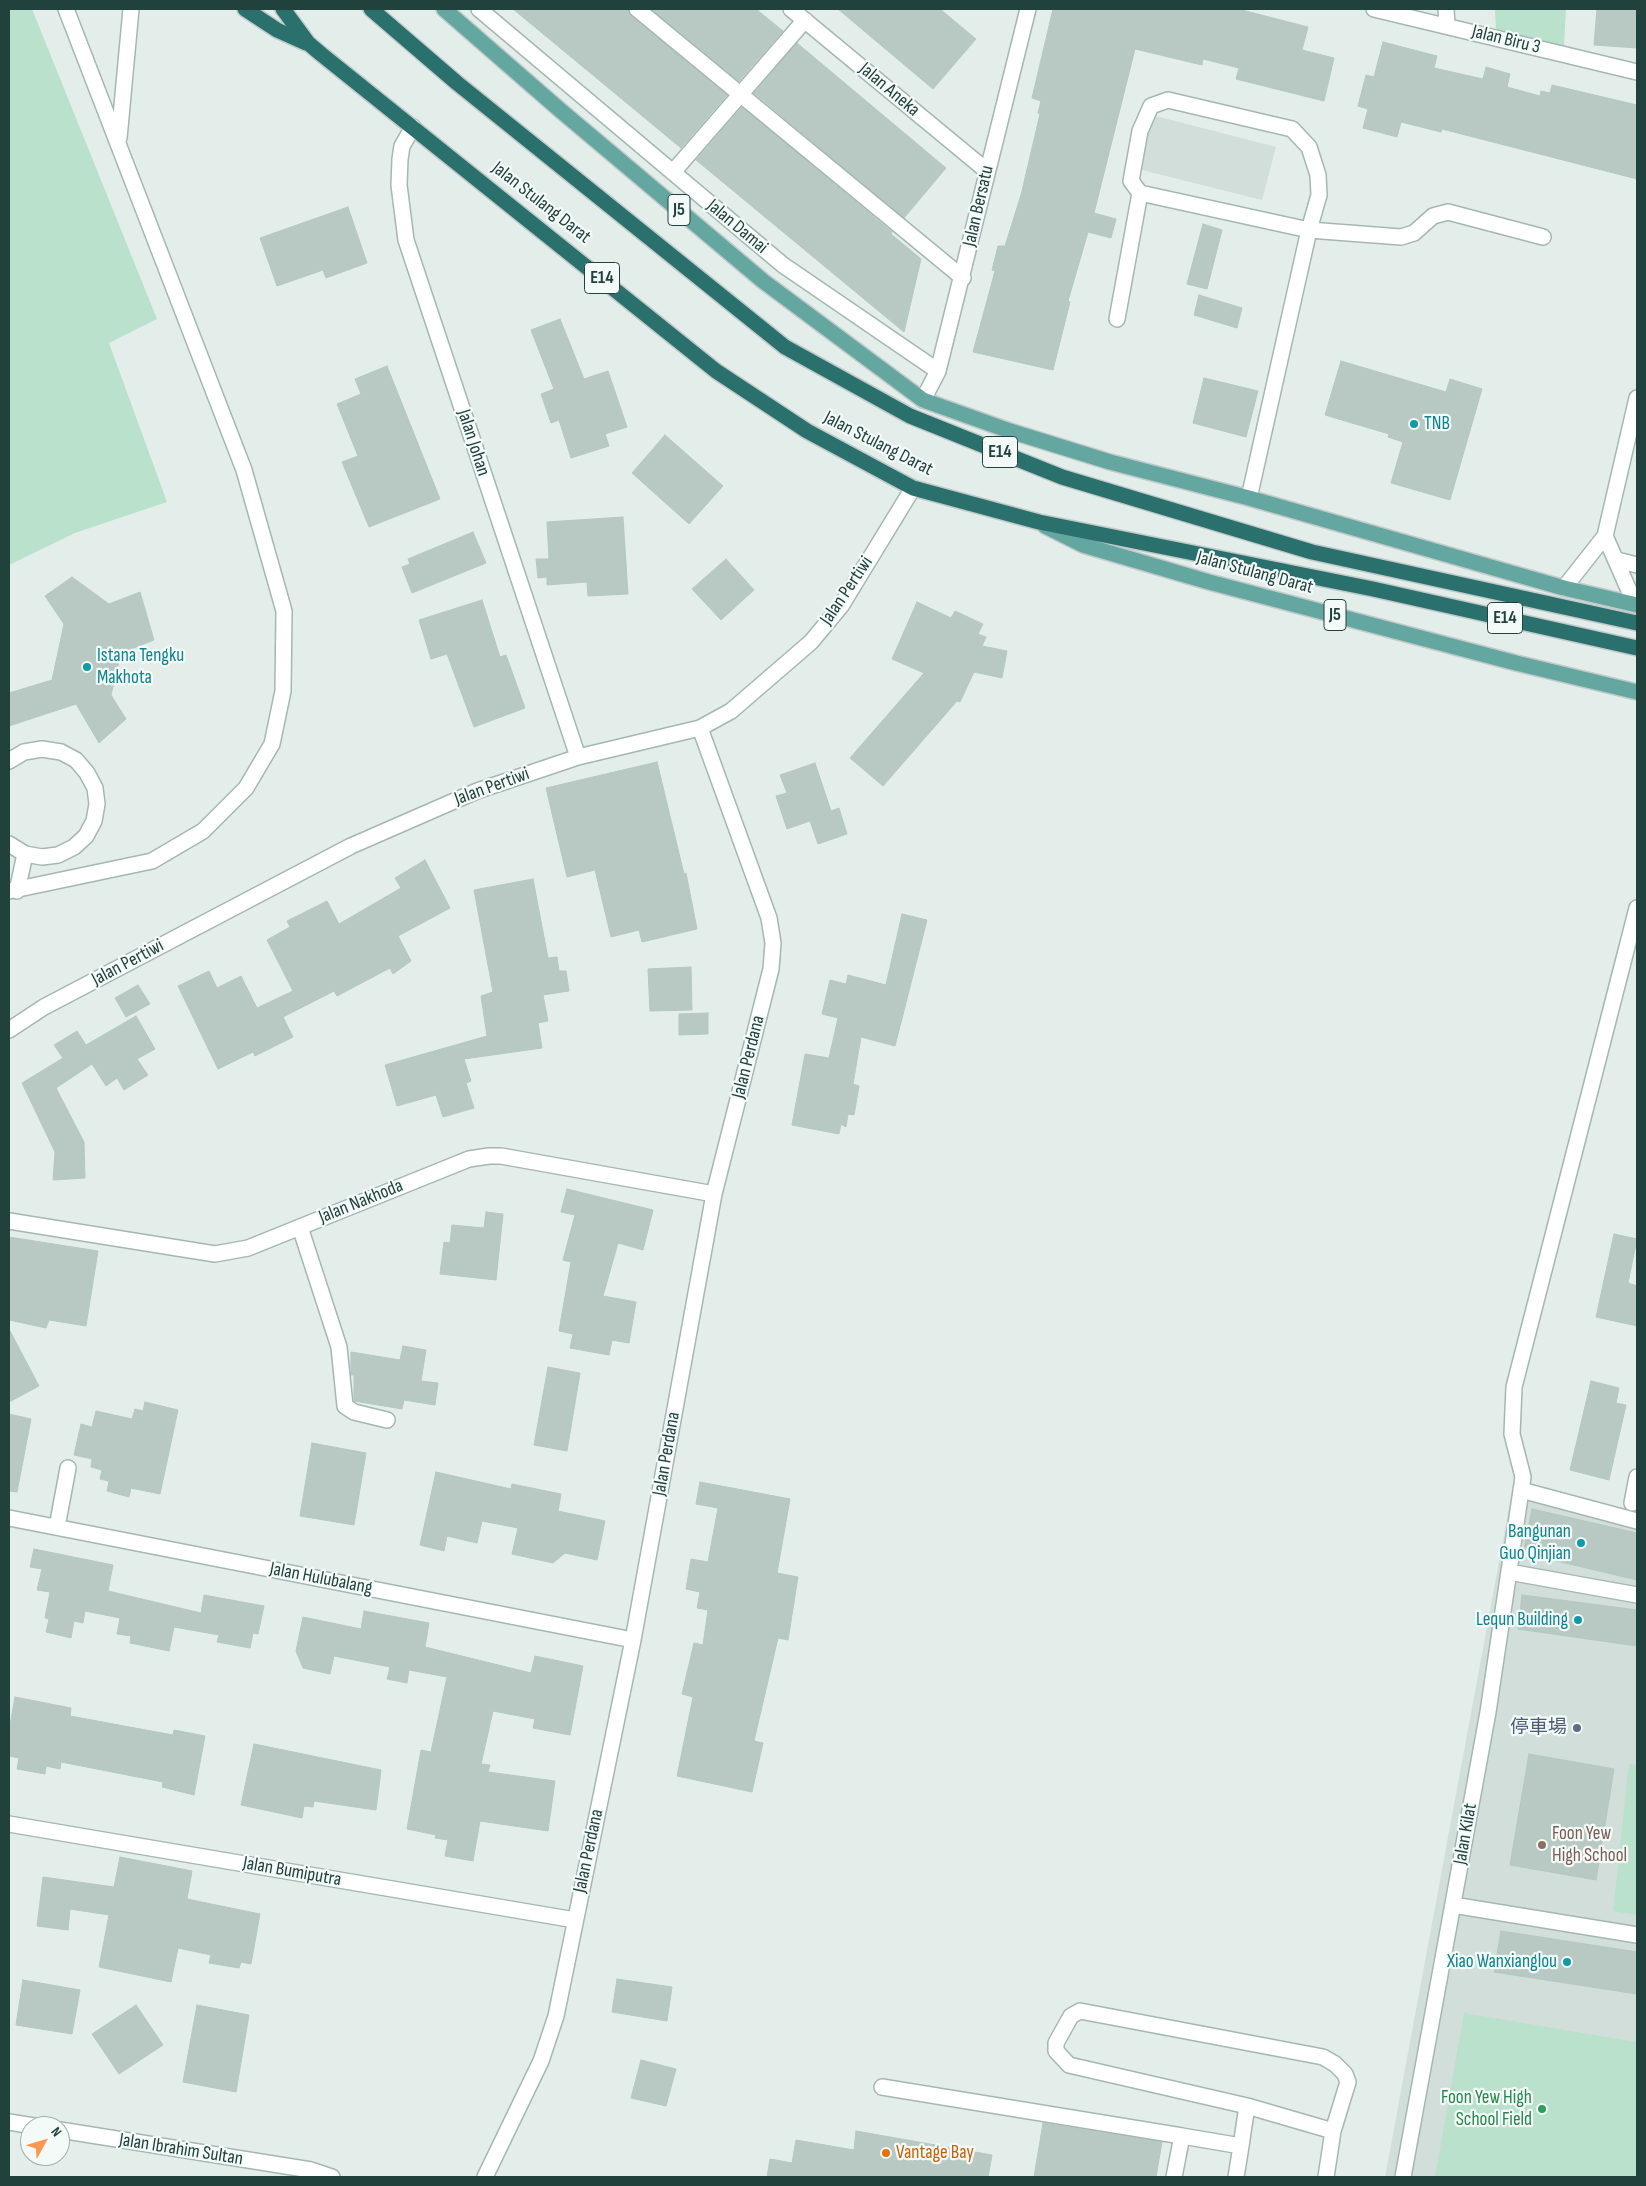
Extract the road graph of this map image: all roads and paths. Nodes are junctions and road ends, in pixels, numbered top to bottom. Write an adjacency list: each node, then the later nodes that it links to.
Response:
1 (66, 9): 19 (street)
2 (132, 9): 19 (street)
3 (245, 9): 15 (highway)
4 (282, 9): 15 (highway, Jalan Stulang Darat / E14)
5 (371, 9): 38 (highway, E14)
6 (444, 9): 29 (main road, J5)
7 (479, 9): 21 (street, Jalan Damai)
8 (637, 9): 17 (street)
9 (791, 9): 13 (street, Jalan Aneka)
10 (1028, 9): 20 (street, Jalan Bersatu)
11 (1374, 9): 14 (street, Jalan Biru 3)
12 (1446, 9): 14 (street)
13 (805, 20): 17 (street); 20 (street, Jalan Aneka)
14 (1447, 25): 16 (street, Jalan Biru 3)
15 (308, 43): 18 (highway, Jalan Stulang Darat / E14)
16 (1637, 72)
17 (740, 95): 21 (street); 25 (street)
18 (413, 127): 30 (highway, Jalan Stulang Darat / E14); 42 (street, Jalan Johan)
19 (119, 142): 46 (street)
20 (987, 171): 25 (street, Jalan Bersatu)
21 (673, 172): 27 (street, Jalan Damai)
22 (1140, 193): 23 (street); 23 (street); 26 (street)
23 (1309, 230): 24 (street); 31 (street)
24 (1543, 237)
25 (963, 278): 27 (street, Jalan Bersatu)
26 (1117, 319)
27 (938, 371): 29 (street, Jalan Bersatu)
28 (1637, 398): 33 (street)
29 (923, 400): 31 (main road, J5)
30 (913, 488): 32 (highway, Jalan Stulang Darat / E14); 41 (street, Jalan Pertiwi)
31 (1249, 498): 36 (main road, J5)
32 (1039, 522): 39 (highway, E14); 40 (main road, Jalan Stulang Darat / J5)
33 (1605, 536): 34 (street); 36 (street)
34 (1617, 560): 35 (street); 37 (street)
35 (1637, 565)
36 (1564, 588): 37 (main road, J5)
37 (1636, 604)
38 (1637, 623)
39 (1637, 648)
40 (1637, 692)
41 (700, 728): 42 (street, Jalan Pertiwi); 49 (street, Jalan Perdana)
42 (578, 757): 48 (street, Jalan Pertiwi)
43 (9, 761): 45 (street)
44 (9, 844): 45 (street)
45 (25, 854): 46 (street)
46 (13, 891)
47 (1637, 908): 55 (street, Jalan Kilat)
48 (9, 1030)
49 (714, 1194): 51 (street, Jalan Nakhoda); 62 (street, Jalan Perdana)
50 (9, 1221): 51 (street, Jalan Nakhoda)
51 (300, 1226): 52 (street)
52 (387, 1420)
53 (68, 1468): 59 (street)
54 (1637, 1477): 56 (street)
55 (1521, 1490): 58 (street); 60 (street, Jalan Kilat)
56 (1632, 1503)
57 (9, 1518): 59 (street, Jalan Hulubalang)
58 (1637, 1521)
59 (57, 1527): 62 (street, Jalan Hulubalang)
60 (1509, 1572): 61 (street); 64 (street, Jalan Kilat)
61 (1637, 1595)
62 (633, 1640): 65 (street, Jalan Perdana)
63 (9, 1824): 65 (street, Jalan Bumiputra)
64 (1452, 1905): 66 (street); 78 (street, Jalan Kilat)
65 (575, 1920): 74 (street, Jalan Perdana)
66 (1637, 1936)
67 (882, 2087): 71 (street)
68 (1247, 2106): 69 (street); 69 (street); 72 (street)
69 (1333, 2131): 77 (street)
70 (70, 2132): 73 (street, Jalan Ibrahim Sultan)
71 (1182, 2136): 72 (street); 75 (street)
72 (1241, 2146): 76 (street)
73 (332, 2177)
74 (485, 2177)
75 (1174, 2177)
76 (1236, 2177)
77 (1326, 2177)
78 (1403, 2177)

